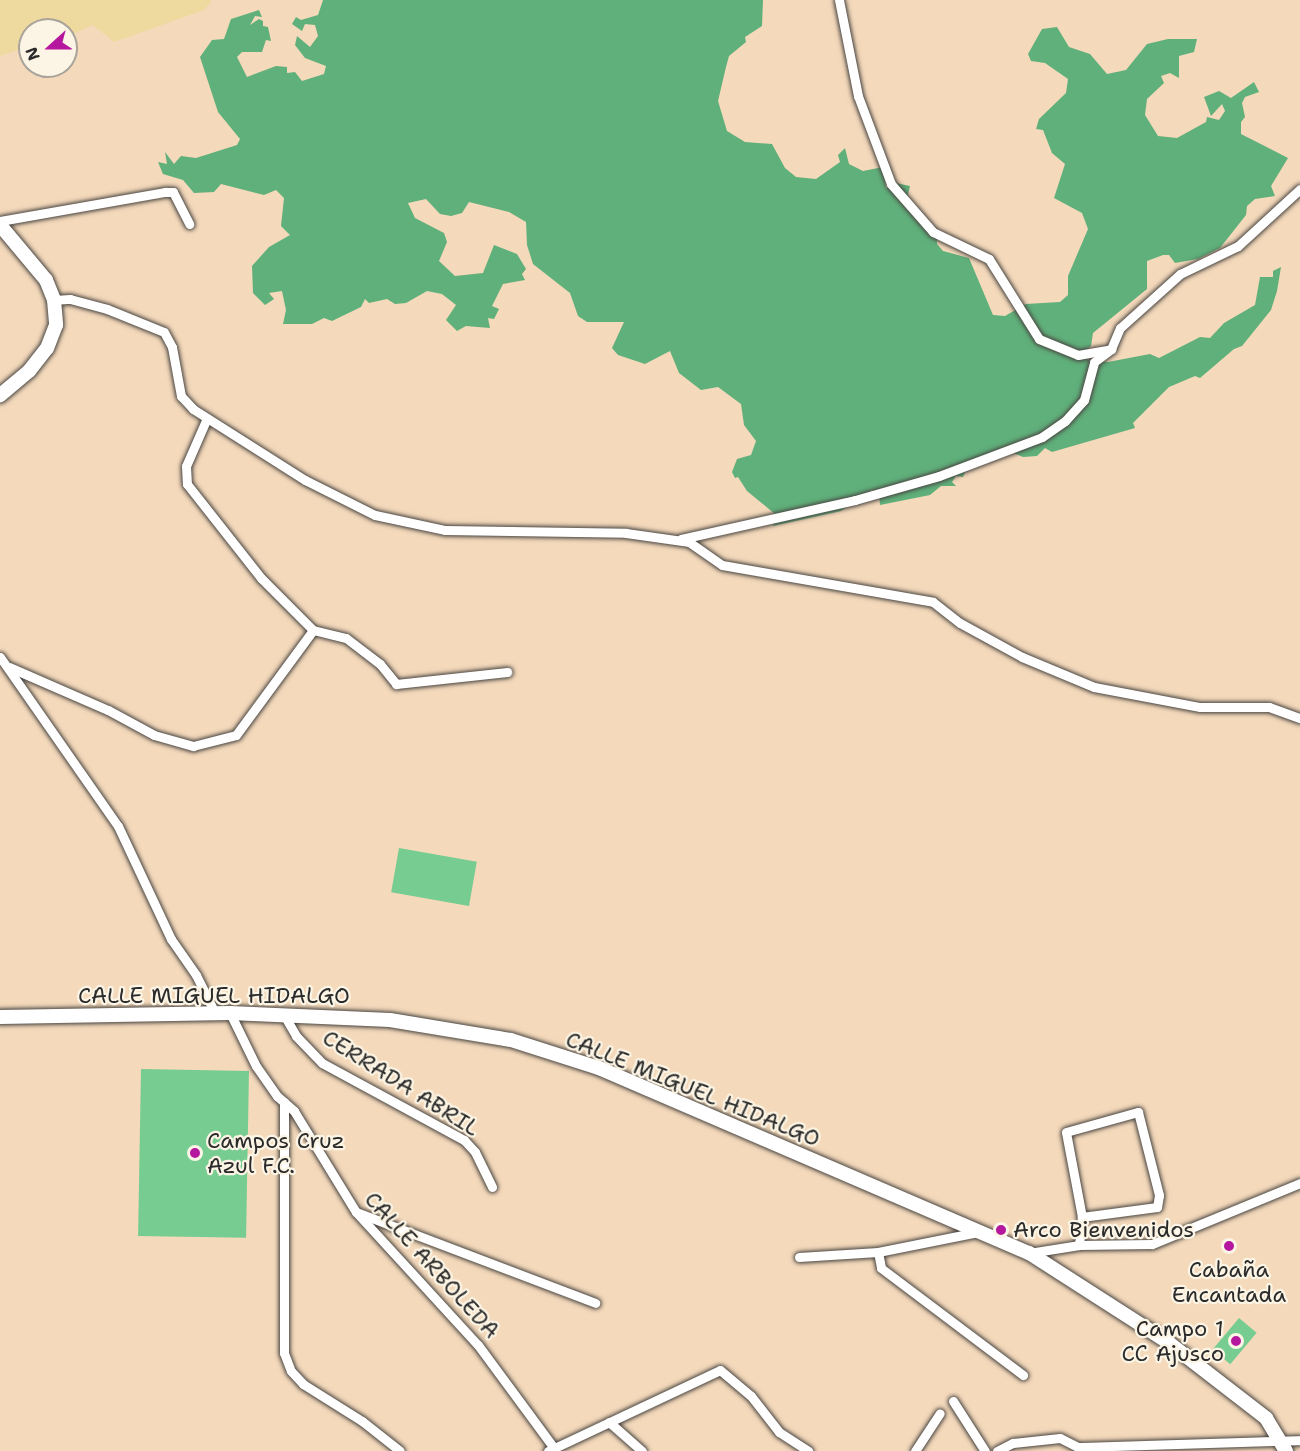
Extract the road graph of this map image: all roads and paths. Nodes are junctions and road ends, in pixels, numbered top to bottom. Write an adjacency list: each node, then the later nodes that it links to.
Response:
1 (839, 0): 6 (street)
2 (1300, 189): 6 (street)
3 (0, 223): 4 (street); 5 (main road)
4 (189, 224)
5 (54, 300): 7 (main road); 8 (street)
6 (1111, 349): 9 (street)
7 (0, 395)
8 (207, 418): 9 (street); 10 (street)
9 (679, 540): 14 (street)
10 (313, 630): 12 (street); 13 (street)
11 (0, 657): 12 (street)
12 (9, 667): 15 (street)
13 (507, 672)
14 (1300, 718)
15 (215, 1013): 16 (main road, CALLE MIGUEL HIDALGO); 18 (main road, CALLE MIGUEL HIDALGO)
16 (230, 1013): 17 (main road, CALLE MIGUEL HIDALGO); 19 (street, CALLE ARBOLEDA)
17 (284, 1015): 21 (street, CERRADA ABRIL); 24 (main road, CALLE MIGUEL HIDALGO)
18 (0, 1017)
19 (284, 1102): 22 (street, CALLE ARBOLEDA); 38 (street)
20 (1300, 1183): 25 (street)
21 (492, 1187)
22 (357, 1212): 29 (street); 37 (street, CALLE ARBOLEDA)
23 (1082, 1217): 23 (street); 25 (street)
24 (978, 1232): 26 (street); 27 (main road, CALLE MIGUEL HIDALGO)
25 (1079, 1245): 27 (street)
26 (878, 1252): 28 (street); 30 (street)
27 (1029, 1253): 35 (main road, CALLE MIGUEL HIDALGO)
28 (799, 1257)
29 (595, 1303)
30 (1023, 1375)
31 (953, 1401): 42 (street)
32 (940, 1413): 41 (street)
33 (609, 1422): 37 (street); 39 (street); 40 (street)
34 (1300, 1440): 35 (street)
35 (1283, 1446): 36 (street)
36 (1087, 1449): 43 (street)
37 (551, 1450)
38 (400, 1451)
39 (642, 1451)
40 (808, 1451)
41 (915, 1451)
42 (985, 1451)
43 (997, 1451)

